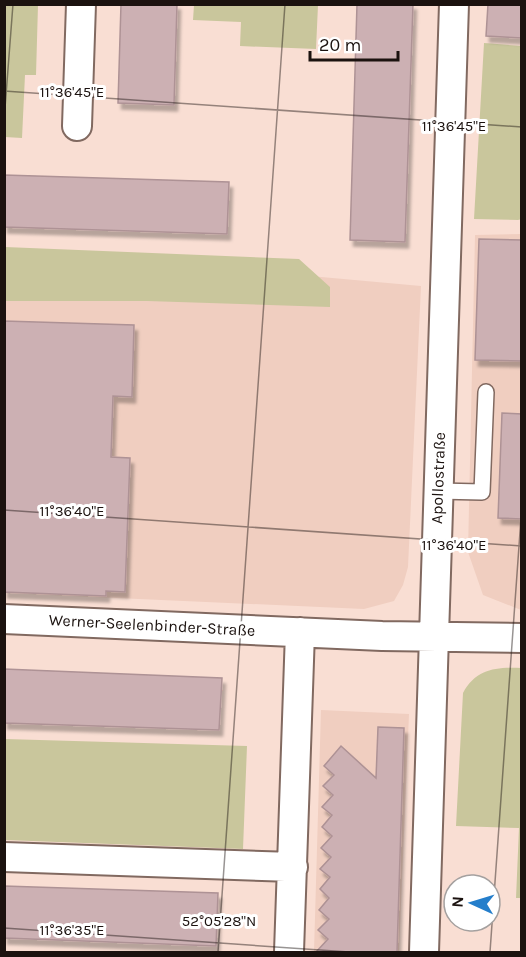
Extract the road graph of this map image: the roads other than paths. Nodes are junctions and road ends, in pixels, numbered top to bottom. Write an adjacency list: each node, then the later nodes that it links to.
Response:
1 (81, 4): 3 (street)
2 (454, 4): 5 (street, Apollostraße)
3 (77, 126)
4 (486, 392): 5 (lane)
5 (438, 491): 8 (street, Apollostraße)
6 (4, 619): 7 (street, Werner-Seelenbinder-Straße)
7 (300, 632): 8 (street, Werner-Seelenbinder-Straße); 11 (street)
8 (434, 636): 9 (street, Werner-Seelenbinder-Straße); 13 (street, Apollostraße)
9 (522, 638)
10 (4, 857): 11 (street)
11 (293, 867): 12 (street)
12 (289, 952)
13 (424, 952)

